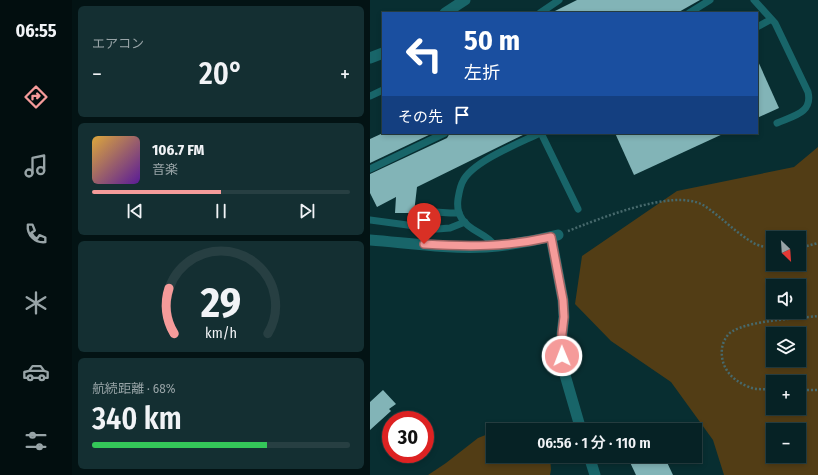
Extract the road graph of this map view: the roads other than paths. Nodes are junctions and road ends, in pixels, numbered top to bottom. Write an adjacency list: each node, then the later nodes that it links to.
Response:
1 (465, 0): 5 (street)
2 (559, 0): 6 (lane)
3 (710, 0): 7 (lane)
4 (754, 0): 8 (lane)
5 (447, 12)
6 (541, 12)
7 (691, 12)
8 (770, 20): 9 (lane); 14 (lane)
9 (758, 26)
10 (382, 53): 11 (street)
11 (370, 58)
12 (382, 90): 13 (lane)
13 (370, 96)
14 (777, 123)
15 (443, 134): 18 (lane)
16 (539, 134): 21 (lane)
17 (541, 134): 19 (lane)
18 (370, 169)
19 (578, 209)
20 (422, 211): 21 (lane)
21 (459, 213): 23 (lane)
22 (370, 220): 23 (lane)
23 (465, 222): 25 (lane)
24 (370, 240): 25 (street)
25 (495, 246): 26 (street)
26 (579, 423)
27 (591, 463): 28 (street)
28 (595, 475)

